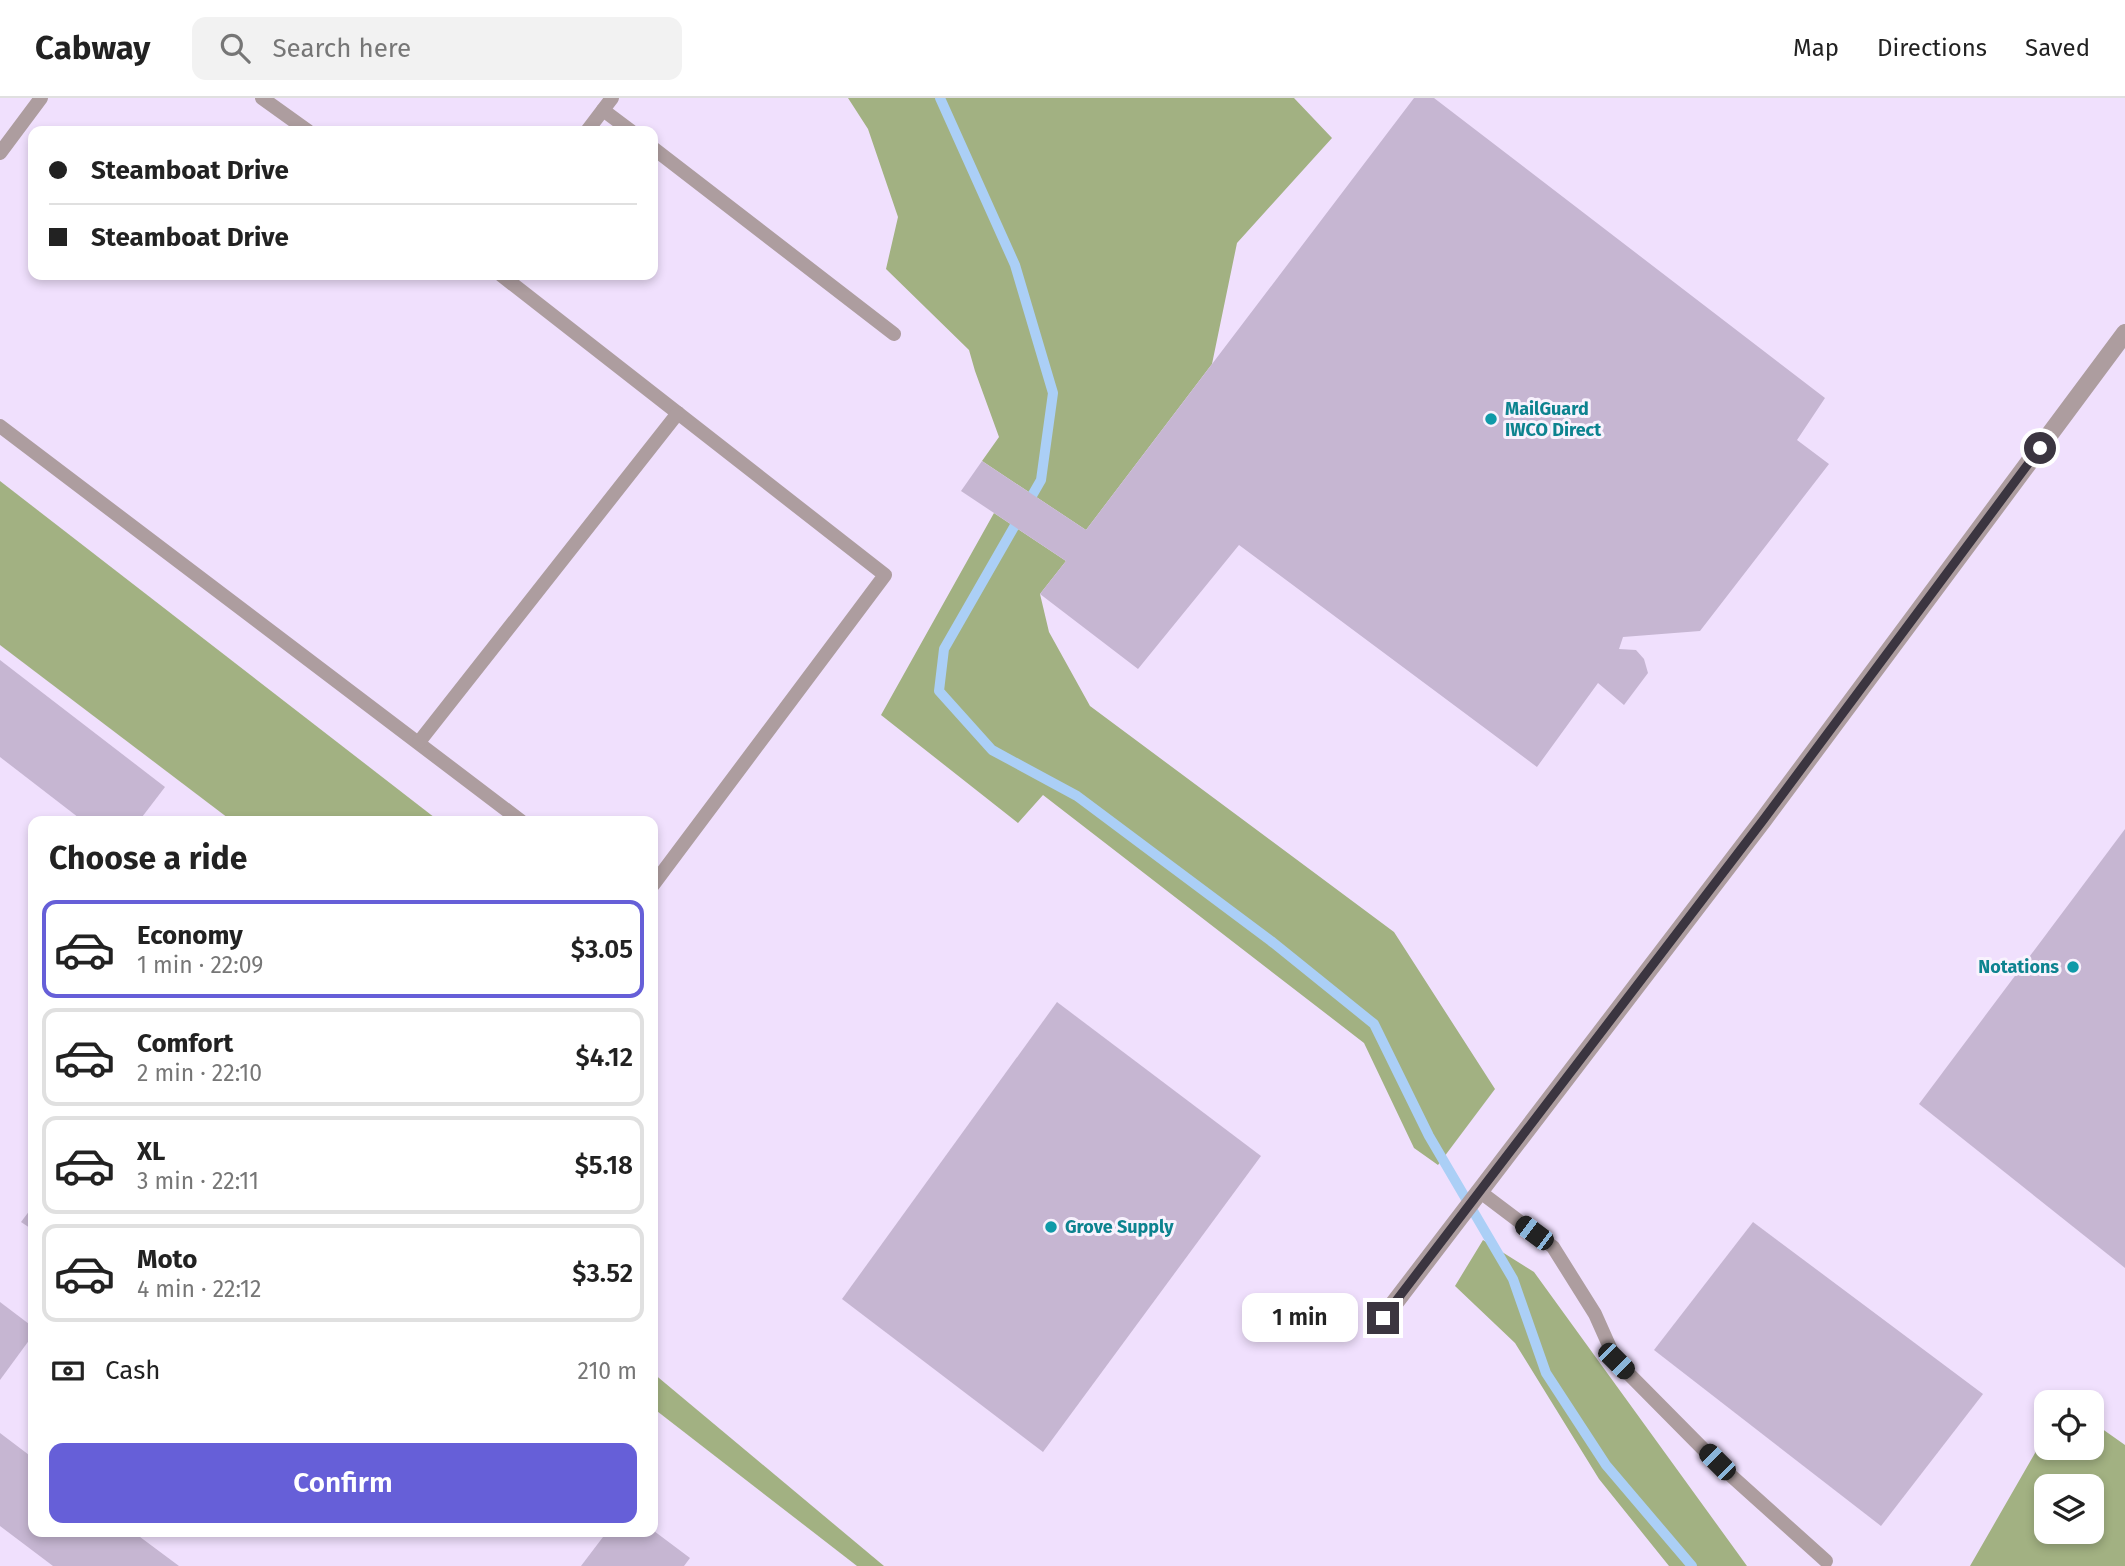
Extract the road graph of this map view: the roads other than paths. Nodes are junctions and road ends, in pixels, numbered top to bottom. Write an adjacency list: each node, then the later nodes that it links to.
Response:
1 (41, 98): 8 (lane)
2 (262, 98): 4 (lane)
3 (608, 104): 5 (lane); 6 (lane)
4 (300, 126)
5 (591, 126)
6 (627, 126)
7 (658, 152): 11 (lane)
8 (0, 153)
9 (507, 280): 12 (lane)
10 (2125, 333): 17 (street)
11 (894, 334)
12 (678, 413): 14 (lane); 16 (lane)
13 (0, 426): 14 (lane)
14 (419, 742): 15 (lane)
15 (515, 816)
16 (658, 878)
17 (1479, 1191): 18 (street); 19 (lane)
18 (1383, 1318)
19 (1826, 1561)

